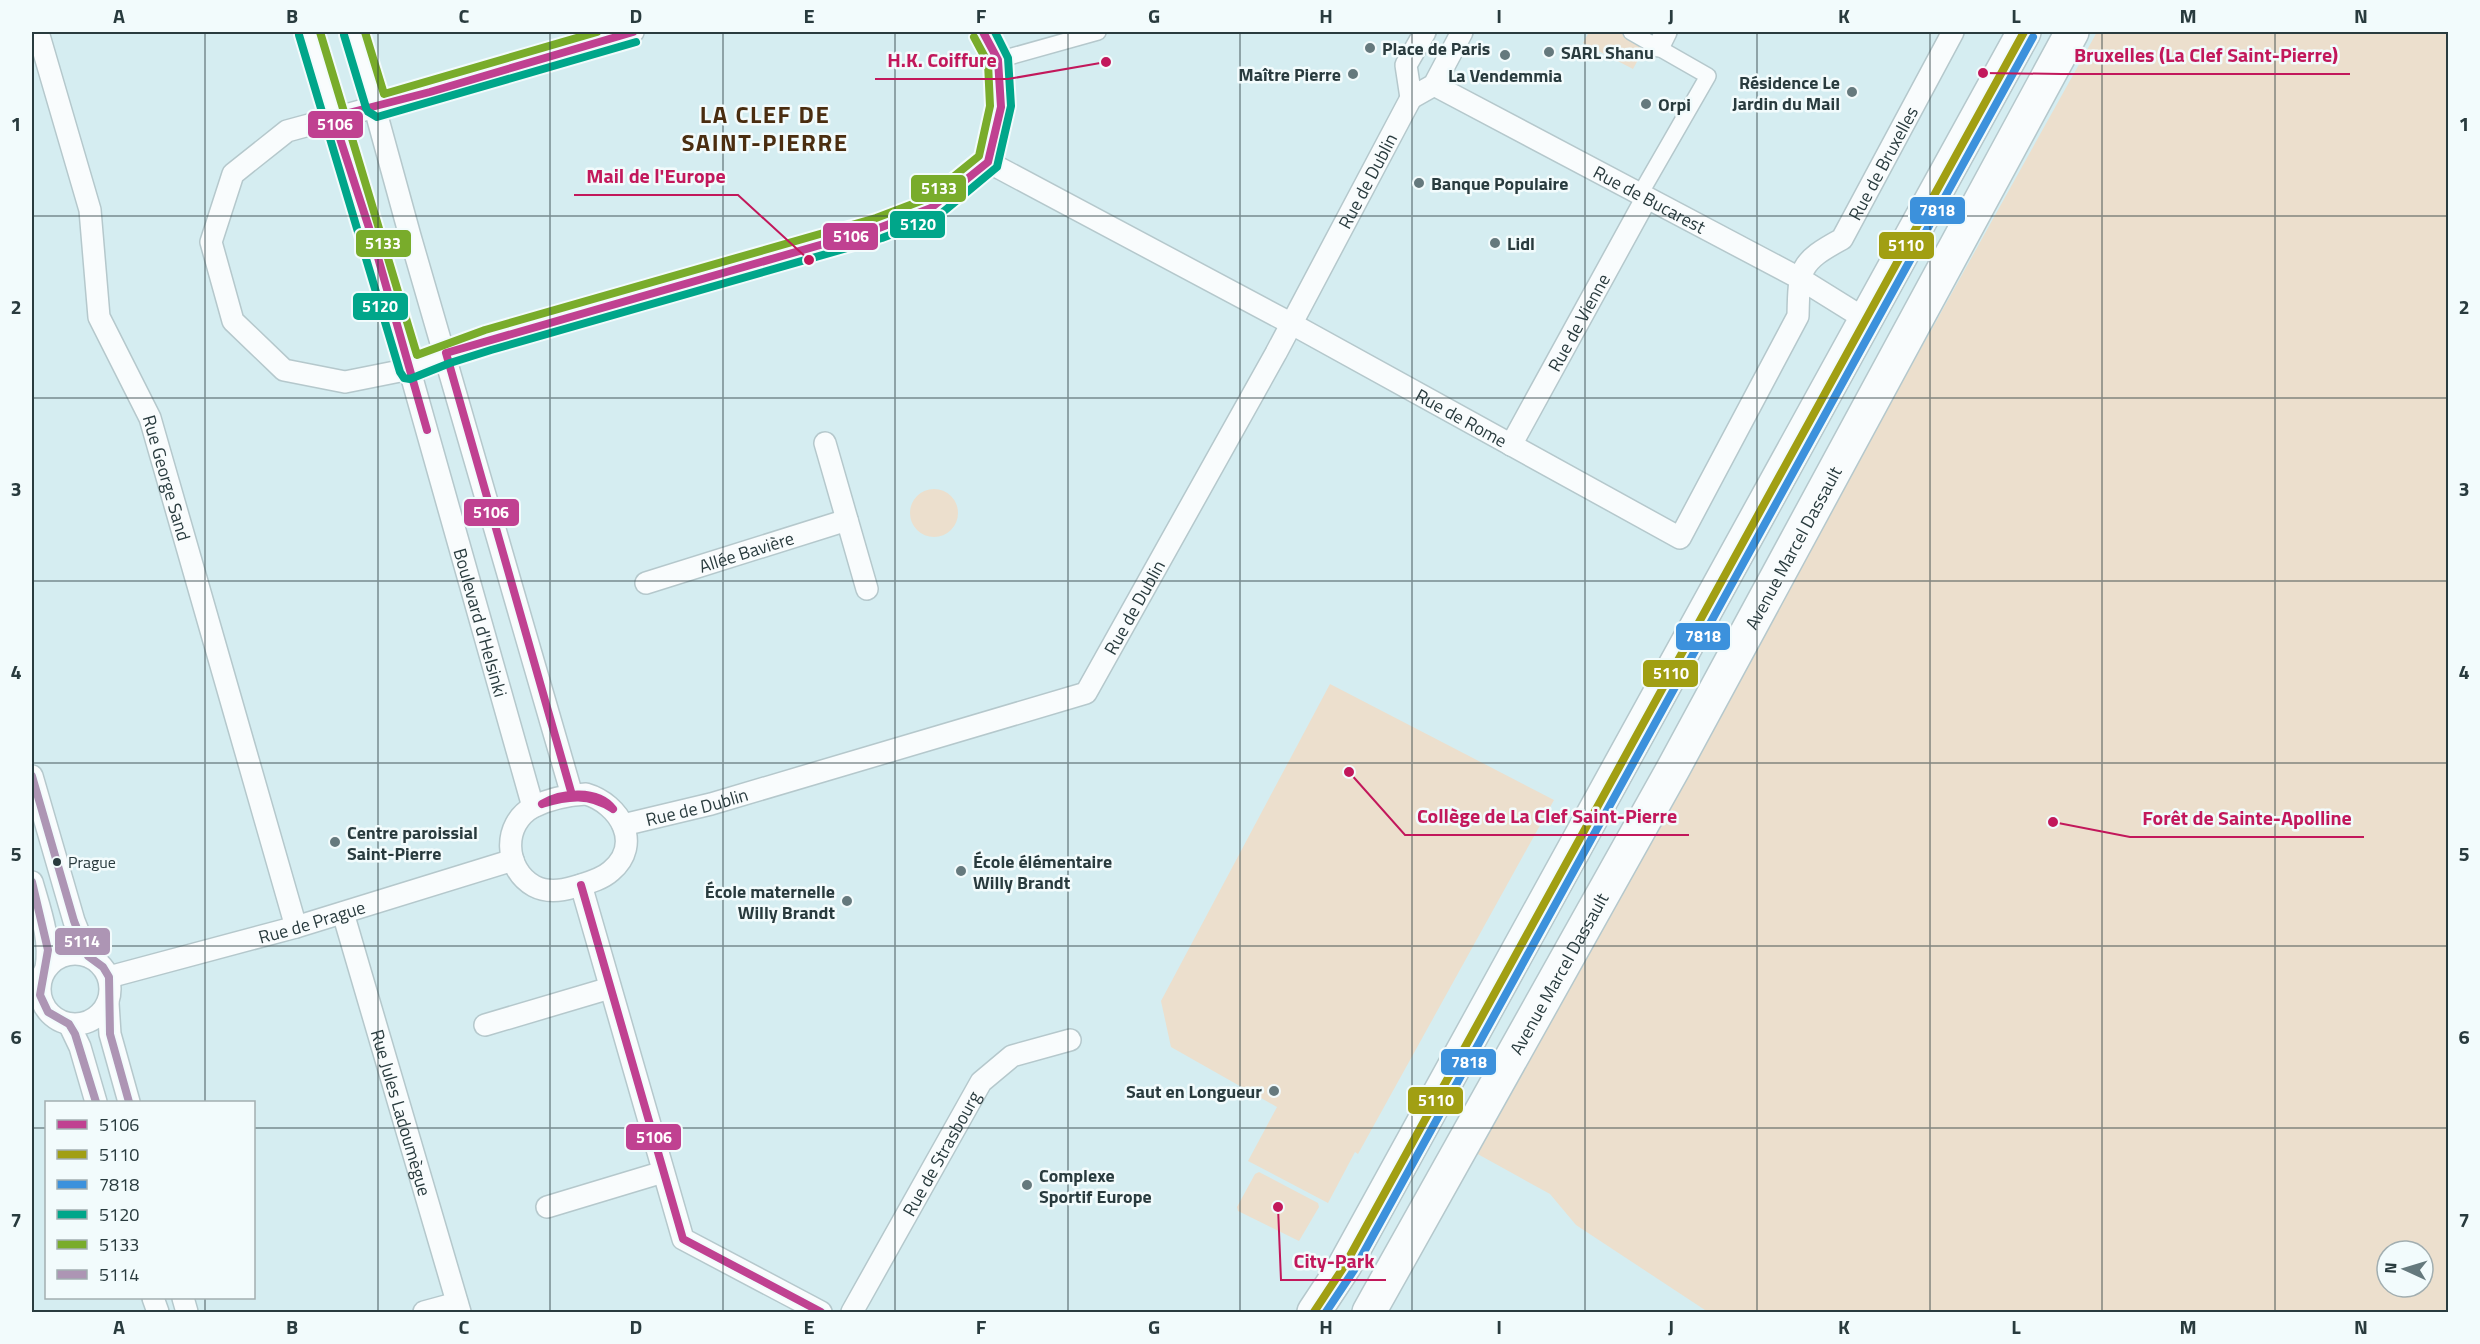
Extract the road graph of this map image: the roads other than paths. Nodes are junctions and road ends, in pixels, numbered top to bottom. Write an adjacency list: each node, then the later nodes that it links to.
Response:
1 (39, 32): 40 (street, Rue George Sand)
2 (309, 32): 19 (street, Boulevard d'Helsinki)
3 (354, 32): 18 (street)
4 (633, 32): 14 (street)
5 (983, 32): 15 (street)
6 (1098, 32): 15 (street)
7 (1425, 32): 17 (street)
8 (1462, 32): 16 (street)
9 (1632, 32): 13 (street)
10 (1953, 32): 22 (street, Rue de Bruxelles)
11 (2024, 32): 23 (main road)
12 (2072, 32): 58 (main road, Avenue Marcel Dassault)
13 (1662, 39): 21 (street)
14 (570, 40): 18 (street)
15 (998, 60): 20 (street)
16 (1434, 85): 17 (street); 21 (street, Rue de Bucarest)
17 (1411, 98): 24 (street, Rue de Dublin)
18 (377, 107): 19 (street); 25 (street)
19 (333, 117): 26 (street, Boulevard d'Helsinki); 26 (street)
20 (988, 162): 24 (street, Rue de Rome); 25 (street)
21 (1642, 197): 22 (street, Rue de Bucarest); 28 (street, Rue de Vienne)
22 (1799, 278): 23 (street, Rue de Bucarest); 28 (street, Rue de Rome)
23 (1865, 319): 57 (main road)
24 (1292, 324): 28 (street, Rue de Rome); 35 (street, Rue de Dublin)
25 (446, 353): 26 (street); 33 (street)
26 (410, 369): 34 (street, Boulevard d'Helsinki)
27 (825, 443): 29 (street)
28 (1511, 445)
29 (848, 520): 30 (street, Allée Bavière); 31 (street)
30 (646, 583)
31 (867, 589)
32 (32, 776): 41 (street)
33 (572, 795): 34 (street); 35 (street)
34 (533, 807): 36 (street)
35 (623, 825): 38 (street)
36 (513, 860): 38 (street); 39 (street, Rue de Prague)
37 (32, 882): 42 (street)
38 (581, 885): 44 (street)
39 (344, 913): 40 (street, Rue de Prague); 53 (street, Rue Jules Ladoumègue)
40 (296, 927): 43 (street, Rue de Prague)
41 (88, 956): 42 (street); 43 (street)
42 (46, 968): 46 (street)
43 (109, 977): 45 (street)
44 (610, 988): 47 (street); 51 (street)
45 (108, 1003): 46 (street); 50 (street)
46 (69, 1024): 49 (street)
47 (485, 1025)
48 (1070, 1040): 56 (street, Rue de Strasbourg)
49 (96, 1101)
50 (129, 1101)
51 (663, 1172): 52 (street); 55 (street)
52 (547, 1207)
53 (459, 1308): 54 (street)
54 (424, 1312)
55 (820, 1312)
56 (852, 1312)
57 (1314, 1312)
58 (1369, 1312)

